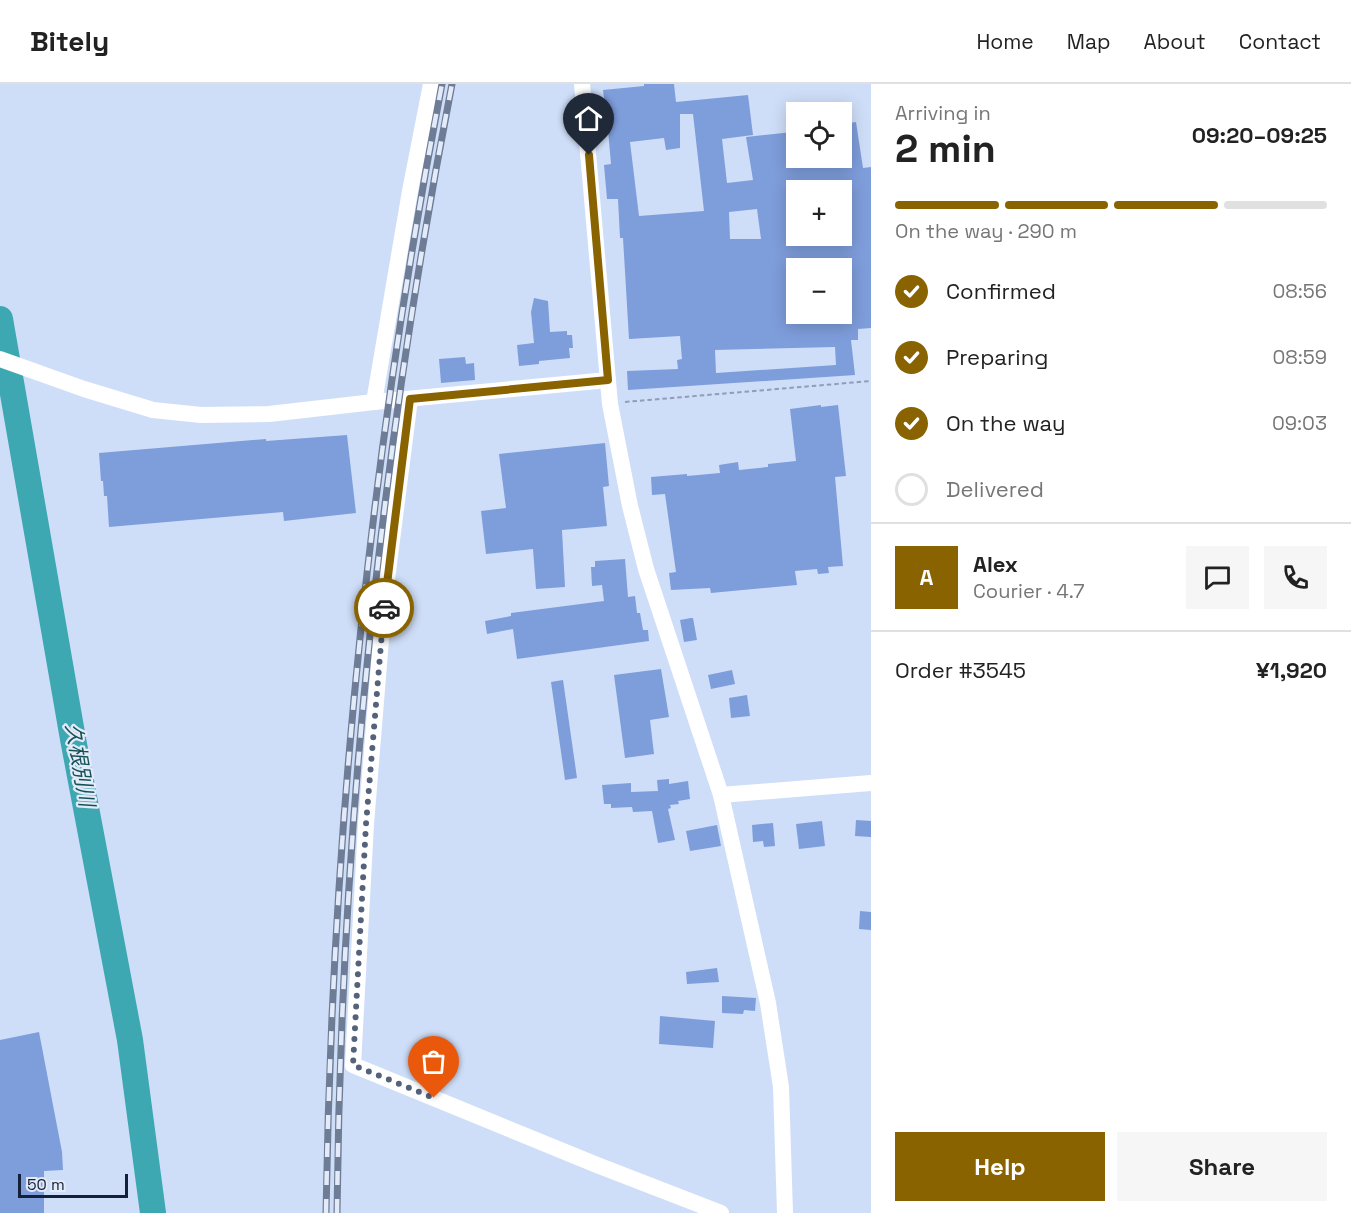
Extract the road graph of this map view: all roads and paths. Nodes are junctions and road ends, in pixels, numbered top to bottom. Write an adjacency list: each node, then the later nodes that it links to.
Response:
1 (431, 84): 7 (street)
2 (582, 84): 4 (street)
3 (0, 359): 7 (street)
4 (608, 380): 6 (street); 8 (street)
5 (871, 381): 8 (path)
6 (410, 399): 7 (street); 11 (street)
7 (374, 402)
8 (610, 404): 10 (street)
9 (871, 783): 10 (street)
10 (721, 795): 12 (street)
11 (722, 1213)
12 (785, 1213)

